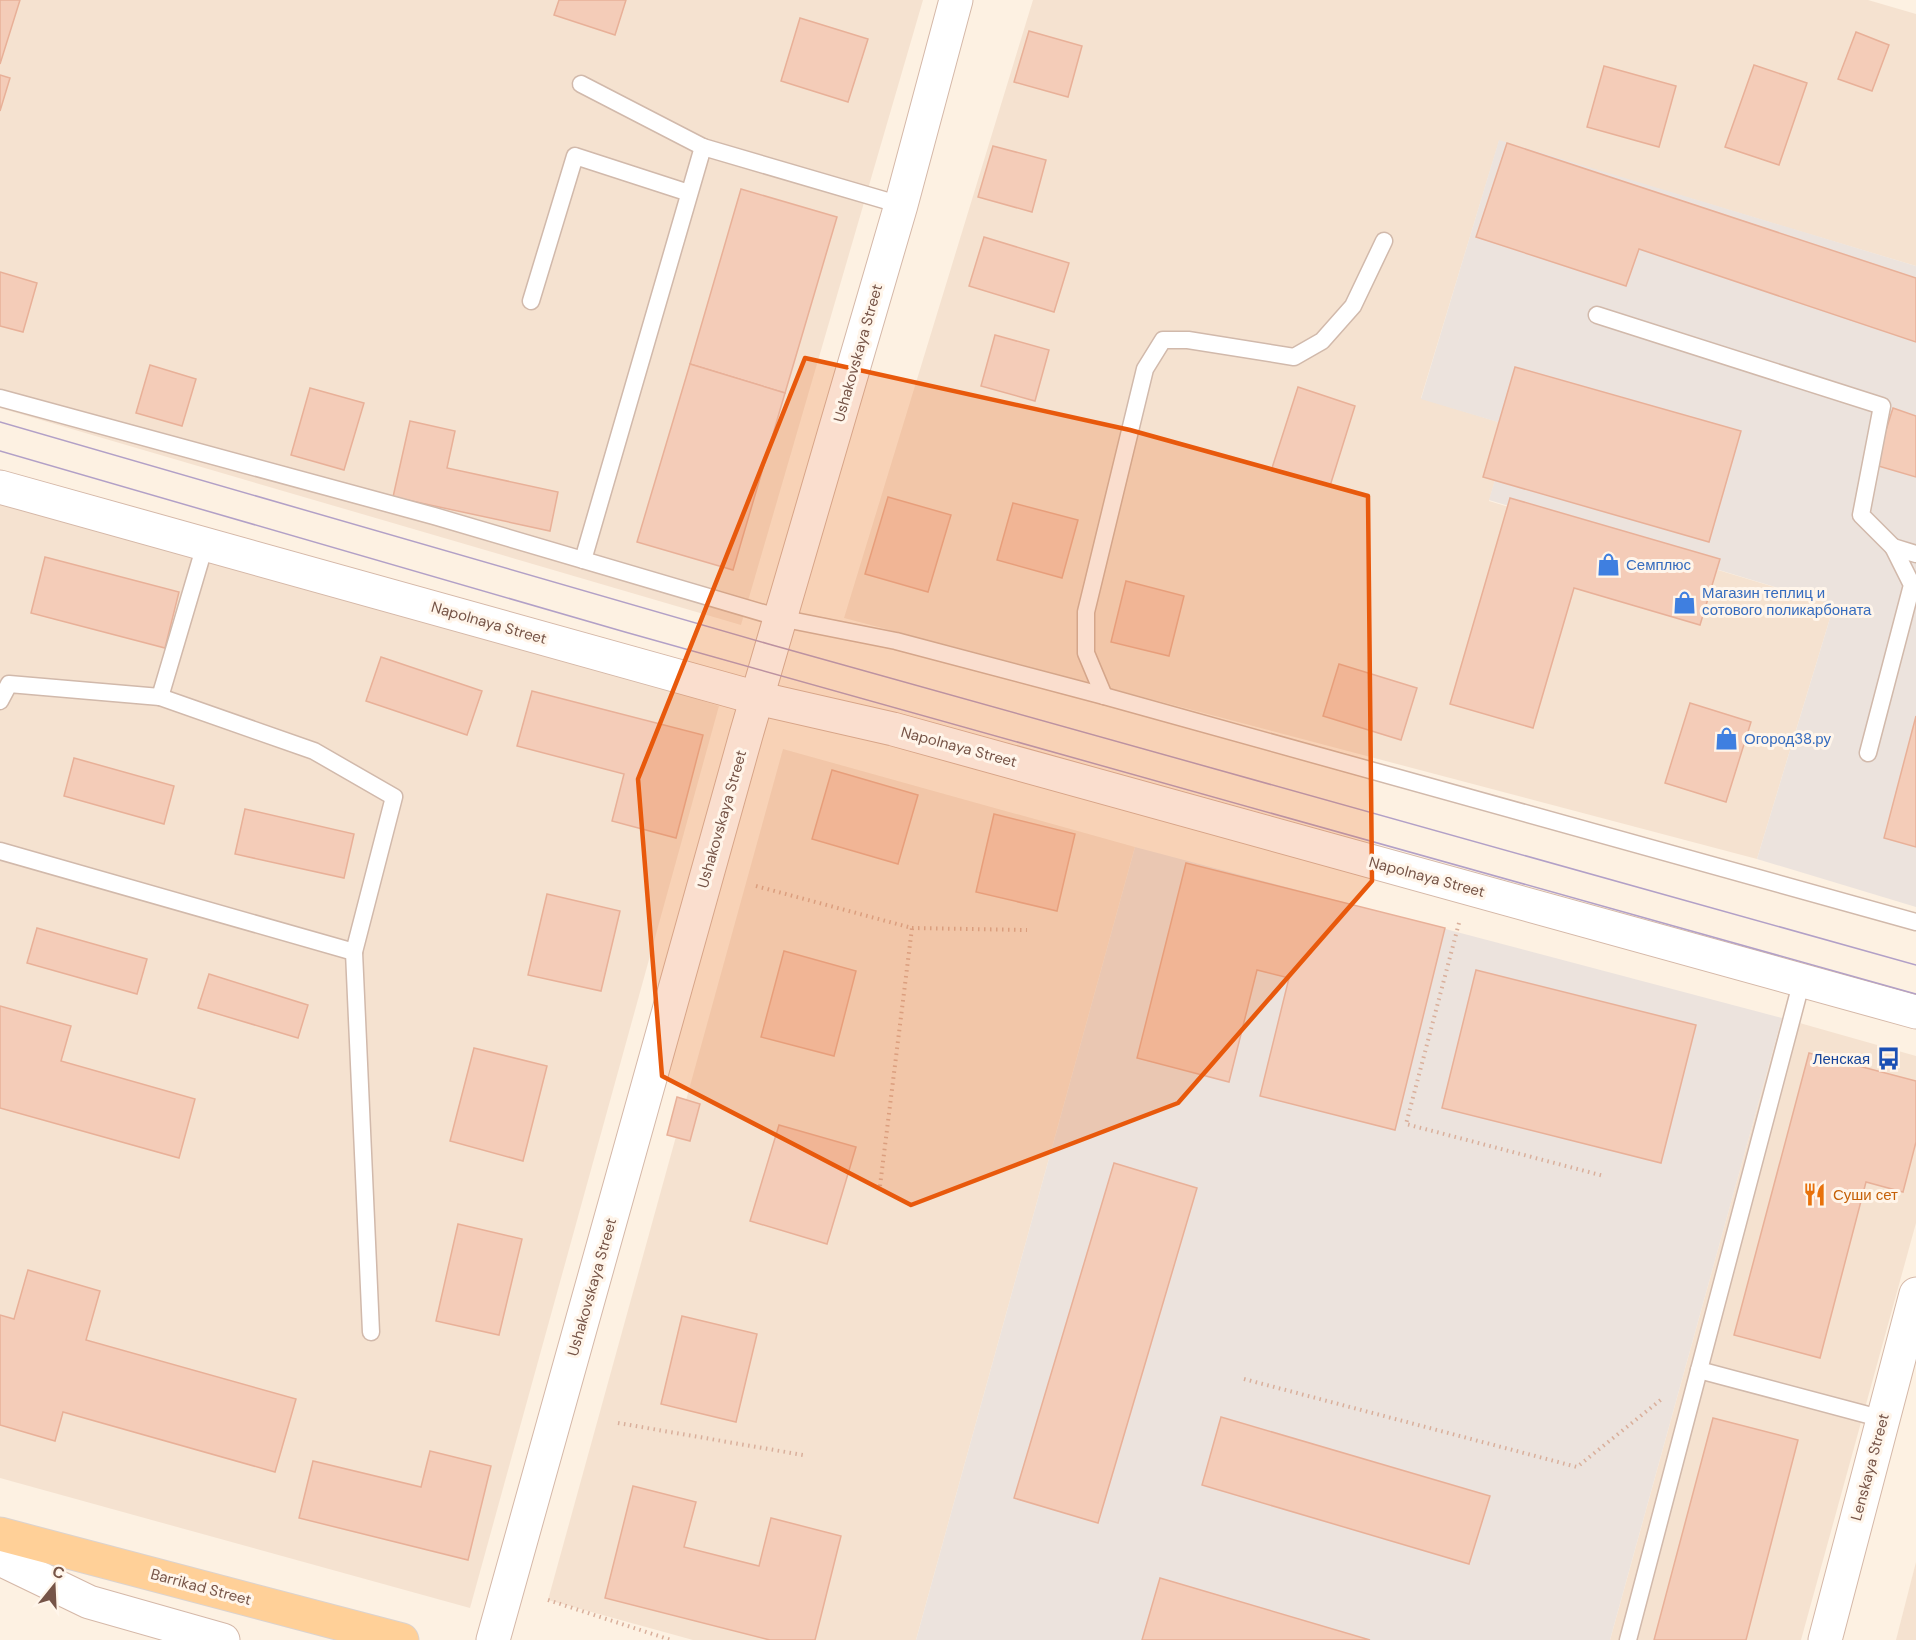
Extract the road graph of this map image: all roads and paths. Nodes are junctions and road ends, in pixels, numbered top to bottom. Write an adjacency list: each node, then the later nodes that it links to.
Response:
1 (956, 0): 5 (street, Ushakovskaya Street)
2 (581, 84): 3 (lane)
3 (703, 147): 4 (lane); 5 (lane)
4 (689, 193): 7 (lane); 14 (lane)
5 (901, 205): 15 (street, Ushakovskaya Street)
6 (1384, 241): 16 (lane)
7 (531, 301)
8 (1597, 315): 12 (lane)
9 (0, 398): 14 (lane)
10 (0, 487): 11 (street, Napolnaya Street)
11 (205, 544): 17 (lane); 18 (street, Napolnaya Street)
12 (1893, 547): 13 (lane); 20 (lane)
13 (1916, 554)
14 (583, 561): 15 (lane)
15 (780, 618): 16 (lane); 18 (street, Ushakovskaya Street)
16 (1104, 696): 24 (lane)
17 (160, 697): 19 (lane); 27 (lane)
18 (757, 698): 28 (street, Napolnaya Street); 44 (street, Ushakovskaya Street)
19 (0, 701)
20 (1868, 753)
21 (0, 851): 27 (lane)
22 (756, 886): 25 (path)
23 (1460, 922): 30 (path)
24 (1916, 922)
25 (912, 928): 26 (path); 31 (path)
26 (1027, 930)
27 (354, 951): 33 (lane)
28 (1802, 980): 29 (street, Napolnaya Street); 34 (lane)
29 (1916, 1012)
30 (1604, 1176)
31 (880, 1186)
32 (1916, 1294): 36 (street, Lenskaya Street)
33 (371, 1332)
34 (1699, 1370): 35 (path); 36 (lane); 46 (lane)
35 (1244, 1379)
36 (1883, 1419): 47 (street, Lenskaya Street)
37 (618, 1423): 38 (path)
38 (803, 1455)
39 (0, 1534): 43 (main road, Barrikad Street)
40 (0, 1559): 42 (street)
41 (548, 1600): 45 (path)
42 (223, 1640)
43 (402, 1640)
44 (493, 1640)
45 (671, 1640)
46 (1628, 1640)
47 (1825, 1640)

